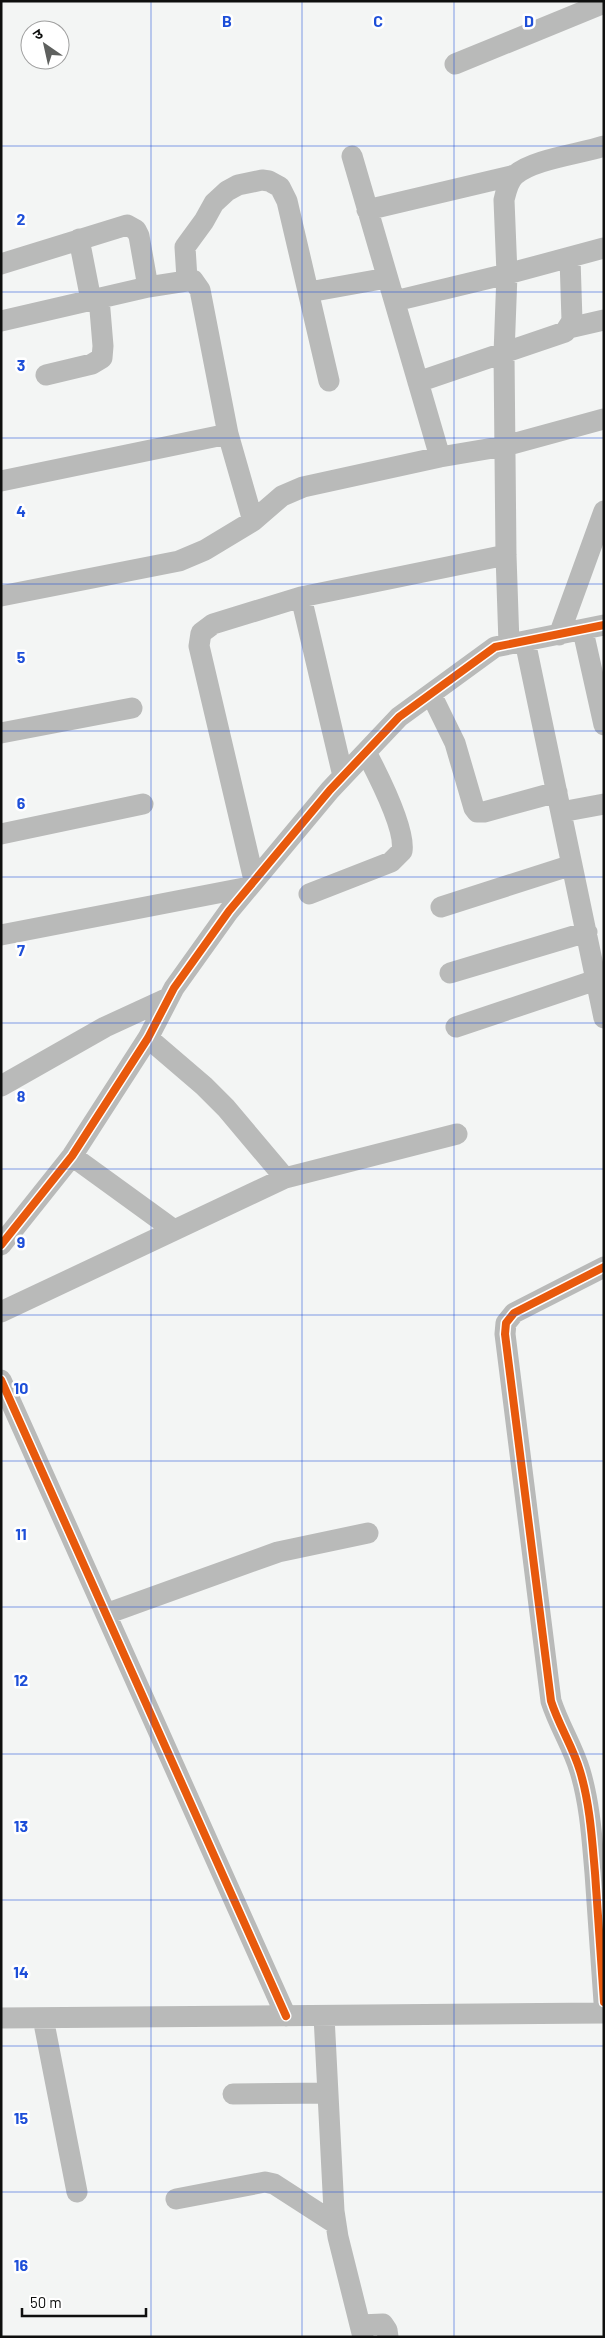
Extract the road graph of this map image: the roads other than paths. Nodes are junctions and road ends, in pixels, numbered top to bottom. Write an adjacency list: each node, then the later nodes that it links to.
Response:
1 (604, 3): 2 (street)
2 (455, 64)
3 (603, 153): 5 (street)
4 (352, 156): 6 (street)
5 (515, 175): 6 (street); 11 (street)
6 (367, 210): 12 (street)
7 (80, 239): 10 (street); 14 (street); 16 (street)
8 (604, 248): 9 (street)
9 (570, 258): 11 (street); 20 (street)
10 (1, 264)
11 (507, 274): 17 (street); 21 (street)
12 (387, 278): 15 (street); 17 (street)
13 (188, 279): 14 (street); 15 (street); 26 (street)
14 (148, 287): 16 (street)
15 (309, 292): 23 (street)
16 (95, 299): 19 (street); 22 (street)
17 (394, 301): 24 (street)
18 (604, 320): 20 (street)
19 (1, 321)
20 (570, 328): 21 (street)
21 (504, 354): 24 (street); 27 (street)
22 (46, 375)
23 (329, 381)
24 (418, 382): 28 (street)
25 (604, 419): 27 (street)
26 (228, 434): 29 (street); 31 (street)
27 (505, 446): 28 (street); 32 (street)
28 (440, 457): 31 (street)
29 (1, 481)
30 (604, 511): 37 (street)
31 (253, 521): 33 (street)
32 (506, 556): 34 (street); 38 (street)
33 (1, 596)
34 (301, 597): 44 (street); 50 (street)
35 (604, 625): 36 (street)
36 (583, 631): 37 (street); 41 (street)
37 (559, 635): 38 (street)
38 (517, 642): 39 (street); 45 (street)
39 (431, 694): 43 (street); 45 (street)
40 (132, 708): 42 (street)
41 (604, 725)
42 (1, 733)
43 (366, 752): 44 (street); 51 (street)
44 (343, 776): 50 (street)
45 (559, 802): 47 (street); 49 (street)
46 (143, 804): 48 (street)
47 (604, 804)
48 (1, 834)
49 (572, 865): 52 (street); 53 (street)
50 (252, 883): 54 (street); 56 (street)
51 (310, 894)
52 (441, 907)
53 (587, 932): 55 (street); 57 (street)
54 (1, 935)
55 (450, 973)
56 (168, 998): 59 (street); 60 (street)
57 (601, 999): 58 (street)
58 (456, 1027)
59 (148, 1038): 62 (street); 63 (street)
60 (1, 1086)
61 (457, 1134): 63 (street)
62 (72, 1156): 64 (street); 65 (street)
63 (285, 1178): 64 (street)
64 (174, 1230): 67 (street)
65 (1, 1245)
66 (604, 1266): 71 (street)
67 (1, 1312)
68 (1, 1380): 70 (street)
69 (368, 1533): 70 (street)
70 (106, 1614): 73 (street)
71 (604, 2002)
72 (604, 2013): 74 (street)
73 (286, 2016): 74 (street); 76 (street)
74 (324, 2016): 77 (street)
75 (1, 2018): 76 (street)
76 (43, 2018): 79 (street)
77 (327, 2093): 78 (street); 81 (street)
78 (234, 2094)
79 (77, 2192)
80 (176, 2199): 81 (street)
81 (336, 2224): 82 (street)
82 (362, 2331): 83 (street)
83 (388, 2337)

